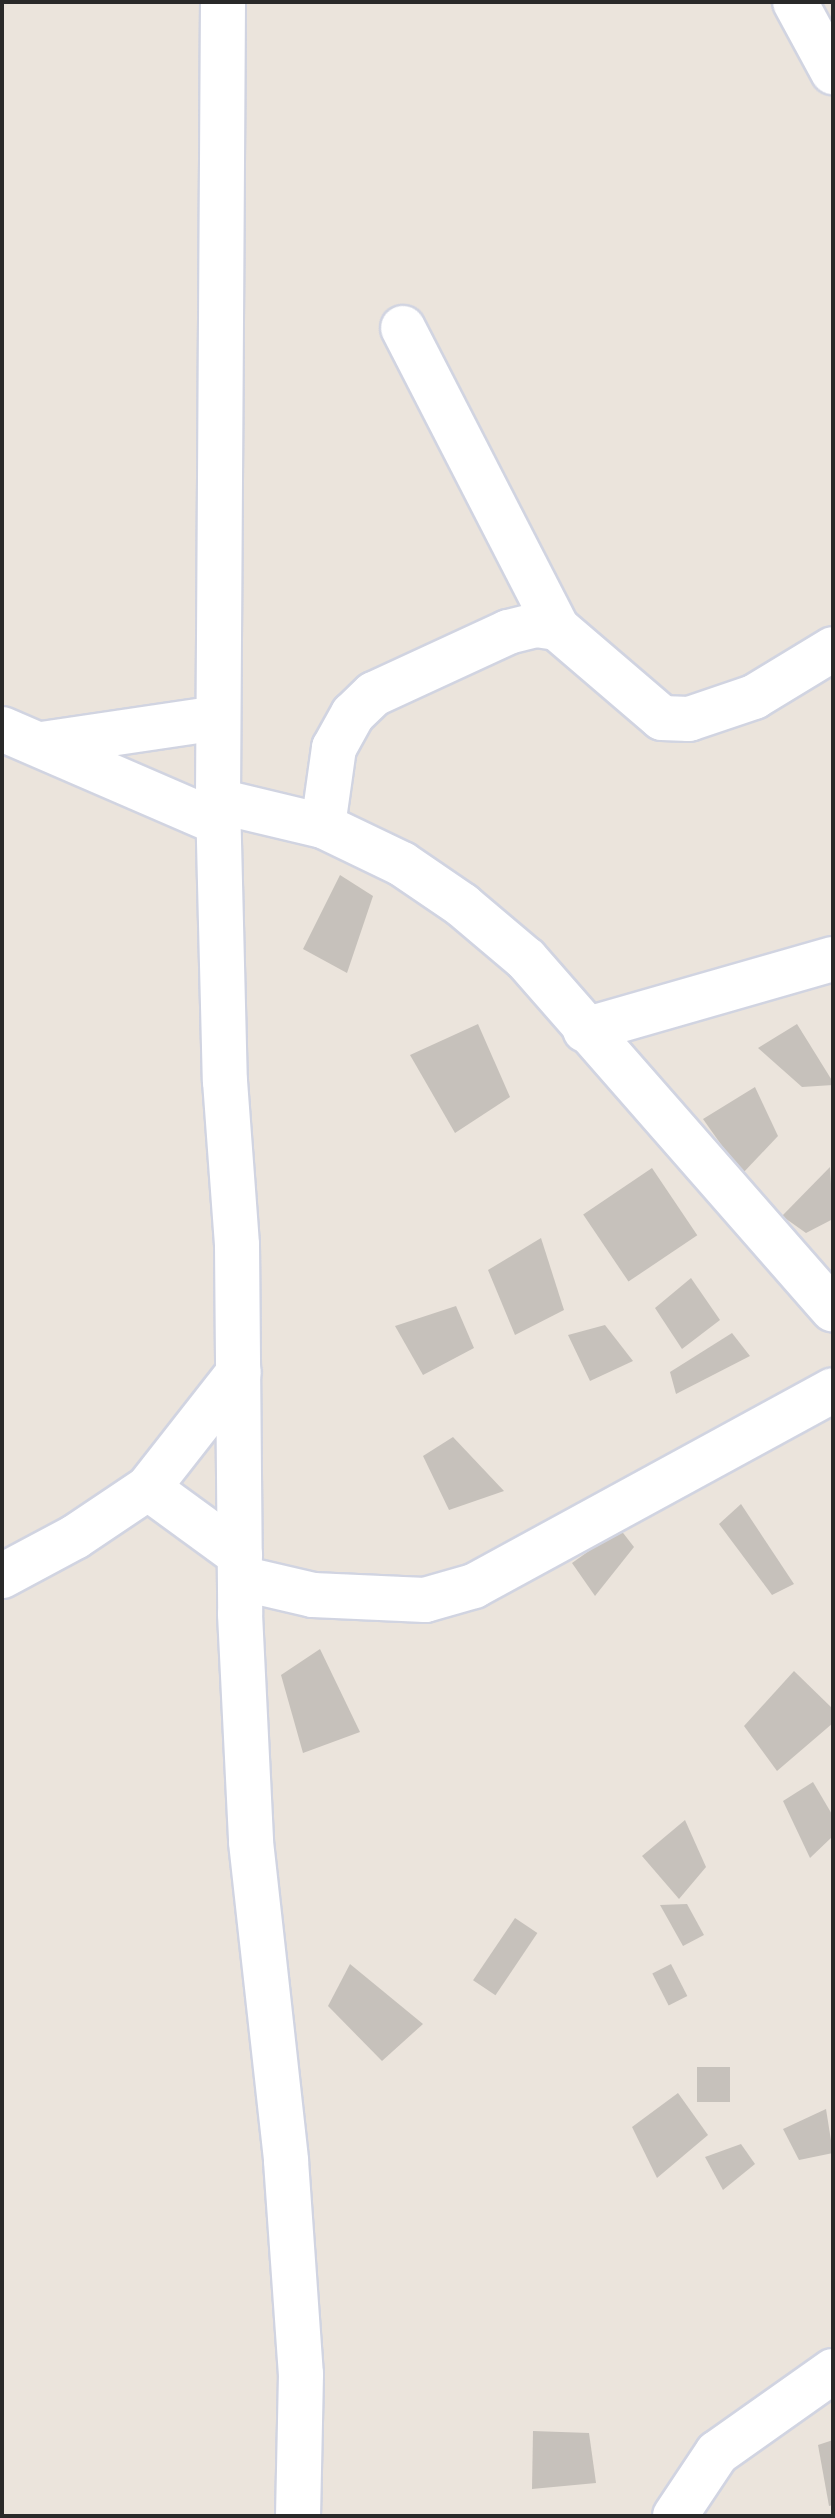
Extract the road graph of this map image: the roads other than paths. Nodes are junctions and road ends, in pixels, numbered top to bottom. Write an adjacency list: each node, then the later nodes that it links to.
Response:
1 (795, 2): 3 (street)
2 (223, 4): 7 (street)
3 (833, 72)
4 (403, 328): 5 (street)
5 (557, 628): 6 (street); 11 (street)
6 (833, 649)
7 (218, 718): 9 (street); 10 (street)
8 (2, 729): 9 (street)
9 (42, 744): 10 (street)
10 (218, 812): 11 (street); 15 (street)
11 (323, 826): 13 (street)
12 (833, 959): 13 (street)
13 (585, 1030): 14 (street)
14 (833, 1310)
15 (239, 1372): 17 (street); 18 (street)
16 (833, 1390): 18 (street)
17 (148, 1488): 18 (street); 19 (street)
18 (240, 1566): 21 (street)
19 (2, 1576)
20 (833, 2371): 22 (street)
21 (298, 2516)
22 (675, 2516)

